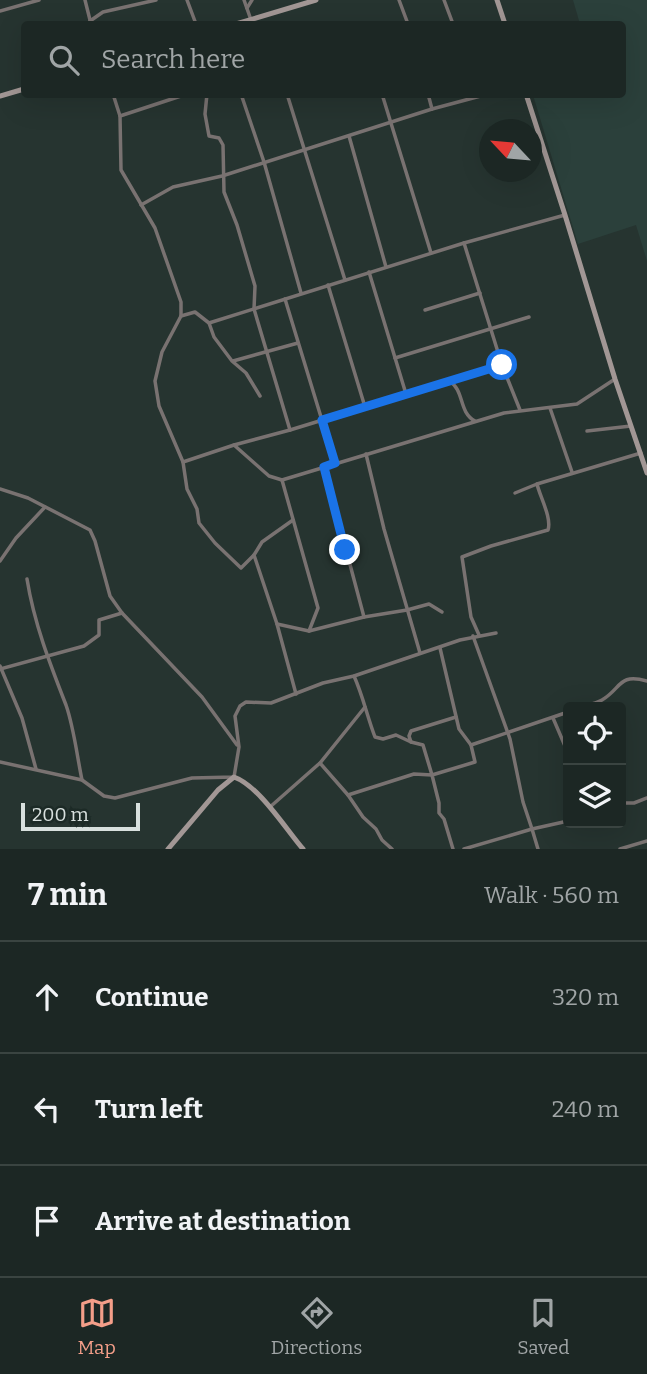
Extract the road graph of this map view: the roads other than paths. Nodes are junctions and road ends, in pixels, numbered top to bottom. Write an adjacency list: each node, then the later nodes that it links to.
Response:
1 (39, 0): 12 (street)
2 (85, 0): 15 (street)
3 (156, 0): 16 (street)
4 (187, 0): 17 (street)
5 (244, 0): 11 (street)
6 (251, 0): 11 (street)
7 (316, 0): 13 (street)
8 (399, 0): 20 (street)
9 (444, 0): 21 (street)
10 (497, 0): 22 (street)
11 (247, 8): 14 (street)
12 (0, 11)
13 (263, 16): 14 (street); 19 (street)
14 (251, 20): 18 (street)
15 (90, 21)
16 (92, 21)
17 (195, 21)
18 (247, 21)
19 (264, 21)
20 (407, 21)
21 (452, 21)
22 (504, 21)
23 (21, 90): 24 (street)
24 (0, 96)
25 (114, 98): 35 (street)
26 (175, 98): 35 (street)
27 (207, 98): 40 (street)
28 (242, 98): 39 (street)
29 (288, 98): 38 (street)
30 (383, 98): 36 (street)
31 (429, 98): 34 (street)
32 (468, 98): 34 (street)
33 (527, 98): 42 (street)
34 (432, 109): 36 (street)
35 (120, 116): 41 (street)
36 (390, 124): 37 (street); 44 (street)
37 (349, 136): 38 (street); 45 (street)
38 (305, 149): 39 (street); 47 (street)
39 (264, 162): 40 (street); 50 (street)
40 (222, 176): 41 (street); 52 (street)
41 (141, 205): 54 (street)
42 (565, 215): 43 (street); 63 (street)
43 (464, 243): 44 (street); 49 (street)
44 (431, 253): 45 (street)
45 (386, 267): 46 (street)
46 (369, 272): 47 (street); 60 (street)
47 (345, 280): 48 (street)
48 (328, 285): 50 (street); 67 (street)
49 (480, 293): 53 (street); 57 (street)
50 (302, 294): 51 (street)
51 (285, 299): 52 (street); 58 (street)
52 (254, 309): 56 (street); 59 (street)
53 (425, 310)
54 (181, 316): 56 (street); 78 (street)
55 (529, 317): 57 (street)
56 (209, 323): 61 (street)
57 (491, 329): 60 (street); 62 (street)
58 (298, 343): 59 (street); 70 (street)
59 (267, 352): 61 (street); 73 (street)
60 (395, 358): 65 (street)
61 (232, 361): 66 (street)
62 (502, 365): 64 (street); 69 (street)
63 (615, 379): 68 (street); 72 (street)
64 (449, 381): 65 (street); 71 (street)
65 (406, 394): 67 (street)
66 (260, 396)
67 (365, 407): 70 (street)
68 (550, 408): 69 (street); 81 (street)
69 (520, 411): 71 (street)
70 (322, 420): 73 (street); 79 (street)
71 (477, 422): 77 (street)
72 (631, 426): 74 (street); 76 (street)
73 (290, 430): 75 (street)
74 (587, 431)
75 (234, 444): 78 (street); 83 (street)
76 (641, 453): 81 (street); 82 (street)
77 (366, 454): 79 (street); 92 (street)
78 (183, 462): 89 (street)
79 (335, 463): 80 (street)
80 (324, 467): 83 (street); 95 (street)
81 (572, 473): 84 (street)
82 (647, 473)
83 (282, 480): 88 (street)
84 (537, 484): 86 (street); 99 (street)
85 (0, 489): 87 (street)
86 (515, 493)
87 (45, 507): 90 (street); 94 (street)
88 (293, 520): 89 (street); 97 (street)
89 (254, 555): 96 (street)
90 (0, 561)
91 (27, 579): 102 (street)
92 (407, 610): 93 (street); 95 (street); 101 (street)
93 (442, 612)
94 (122, 613): 102 (street); 116 (street)
95 (364, 617): 97 (street)
96 (277, 624): 97 (street); 106 (street)
97 (309, 631)
98 (496, 633): 99 (street)
99 (476, 636): 100 (street); 112 (street)
100 (440, 648): 101 (street); 110 (street)
101 (420, 653): 104 (street)
102 (47, 656): 103 (street); 122 (street)
103 (0, 668): 119 (street)
104 (354, 676): 106 (street); 108 (street)
105 (647, 681): 107 (street)
106 (296, 694): 116 (street)
107 (597, 702)
108 (365, 707): 114 (street); 118 (street)
109 (563, 714): 111 (street)
110 (456, 718): 114 (street); 115 (street)
111 (553, 718): 112 (street); 113 (street)
112 (507, 732): 115 (street); 128 (street)
113 (563, 741)
114 (411, 742): 120 (street)
115 (471, 745): 120 (street)
116 (239, 747): 121 (street)
117 (0, 762): 119 (street)
118 (320, 763): 123 (street); 126 (street)
119 (36, 769): 122 (street)
120 (432, 775): 123 (street); 133 (street)
121 (234, 777): 122 (street); 126 (street); 130 (street)
122 (82, 780)
123 (348, 795): 132 (street)
124 (647, 799): 125 (street)
125 (626, 803)
126 (269, 808): 131 (street)
127 (563, 822): 128 (street)
128 (532, 829): 134 (street); 135 (street)
129 (647, 841): 136 (street)
130 (167, 849)
131 (303, 849)
132 (392, 849)
133 (453, 849)
134 (464, 849)
135 (538, 849)
136 (620, 849)

